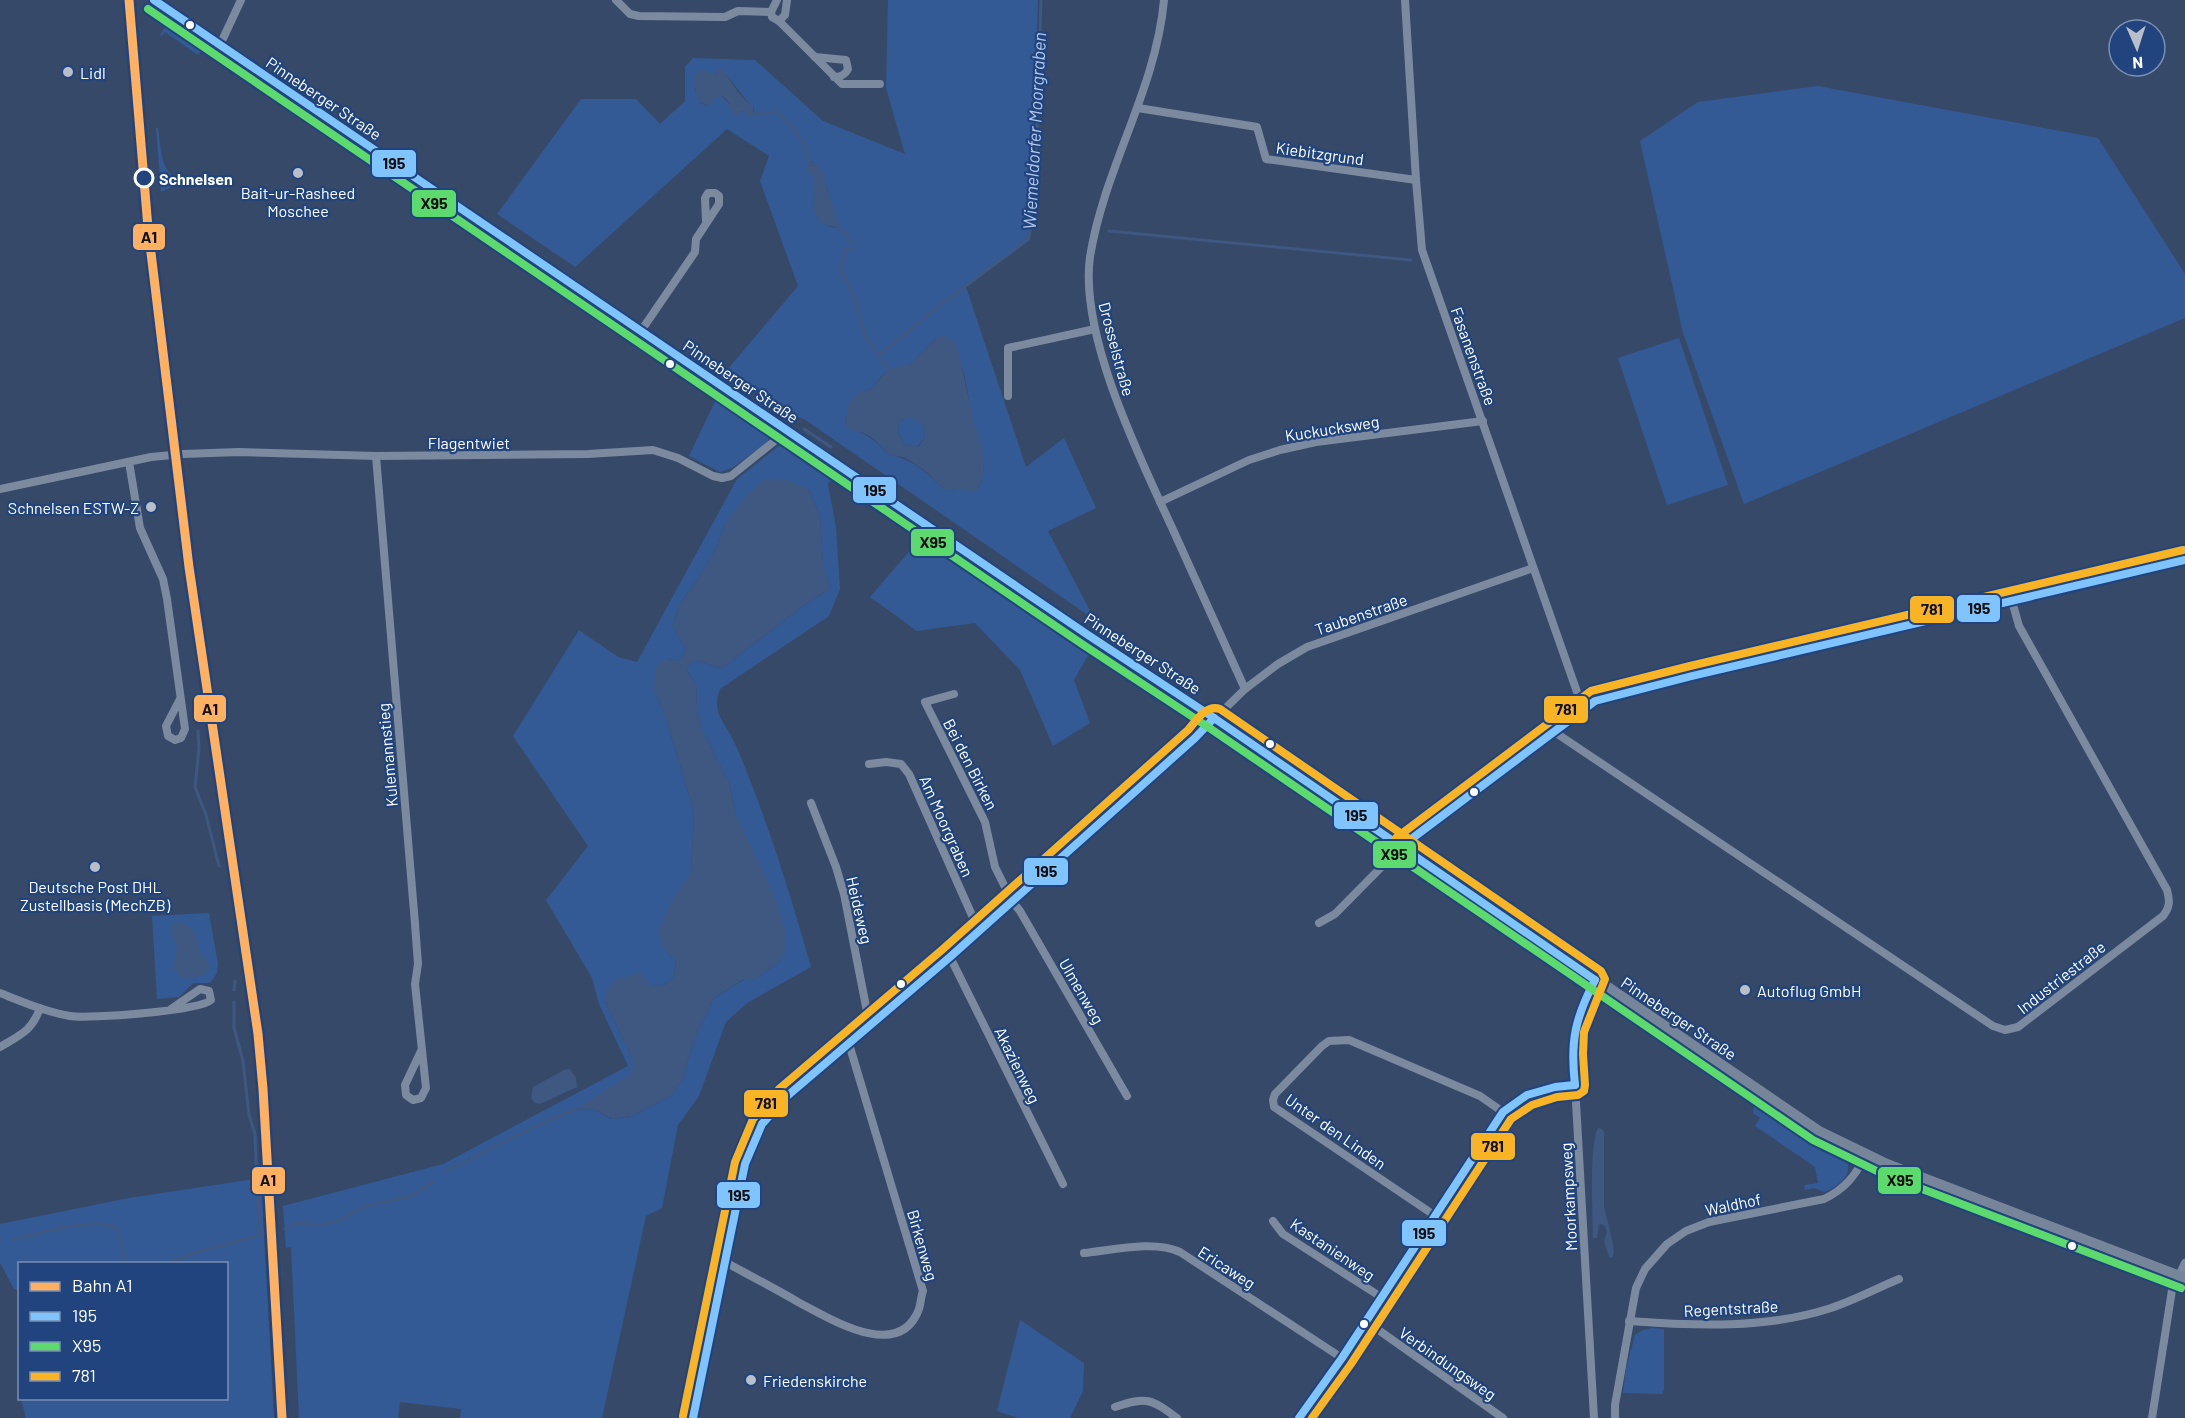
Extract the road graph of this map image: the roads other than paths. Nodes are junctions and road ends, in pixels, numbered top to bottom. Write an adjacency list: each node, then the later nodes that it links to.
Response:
1 (154, 0): 10 (main road, Pinneberger Straße)
2 (241, 0): 10 (street)
3 (616, 0): 8 (street)
4 (777, 0): 8 (street)
5 (787, 0): 9 (street)
6 (1164, 0): 14 (street, Drosselstraße)
7 (1405, 0): 15 (street, Fasanenstraße)
8 (771, 12): 9 (street)
9 (779, 21): 11 (street)
10 (220, 45): 18 (main road, Pinneberger Straße)
11 (814, 57): 12 (street); 12 (street)
12 (834, 77): 13 (street)
13 (880, 84)
14 (1138, 108): 15 (street, Kiebitzgrund); 17 (street, Drosselstraße)
15 (1416, 180): 20 (street, Fasanenstraße)
16 (706, 221): 18 (street)
17 (1095, 329): 19 (street); 25 (street, Drosselstraße)
18 (641, 332): 21 (main road, Pinneberger Straße)
19 (1008, 396)
20 (1483, 421): 25 (street, Kuckucksweg); 27 (street, Fasanenstraße)
21 (785, 429): 22 (street, Flagentwiet); 33 (main road, Pinneberger Straße)
22 (376, 456): 23 (street, Flagentwiet); 49 (street, Kulemannstieg)
23 (129, 462): 24 (street, Flagentwiet); 31 (street)
24 (0, 489)
25 (1160, 502): 29 (street, Drosselstraße)
26 (2185, 560): 28 (street)
27 (1533, 568): 29 (street, Taubenstraße); 32 (street, Fasanenstraße)
28 (2012, 601): 32 (street); 34 (street, Industriestraße)
29 (1245, 689): 33 (street, Taubenstraße)
30 (954, 694): 38 (street, Bei den Birken)
31 (180, 699): 31 (street)
32 (1584, 709): 34 (street)
33 (1214, 718): 37 (main road, Pinneberger Straße); 38 (street, Taubenstraße)
34 (1553, 731): 37 (street)
35 (869, 764): 40 (street, Am Moorgraben)
36 (811, 803): 46 (street, Heideweg)
37 (1401, 846): 39 (street); 42 (main road, Pinneberger Straße)
38 (1012, 901): 40 (street, Taubenstraße); 51 (street, Ulmenweg)
39 (1319, 923)
40 (979, 931): 41 (street, Taubenstraße)
41 (950, 957): 46 (street, Taubenstraße); 54 (street, Akazienweg)
42 (1595, 980): 50 (street, Moorkampsweg); 53 (main road, Pinneberger Straße)
43 (0, 993): 44 (street)
44 (40, 1008): 45 (street); 48 (street)
45 (171, 1009): 45 (street)
46 (870, 1027): 47 (street, Taubenstraße)
47 (849, 1044): 58 (street, Taubenstraße); 58 (street, Birkenweg)
48 (0, 1047)
49 (421, 1051): 49 (street, Kulemannstieg)
50 (1575, 1085): 52 (street); 71 (street, Moorkampsweg)
51 (1127, 1096)
52 (1503, 1112): 55 (street); 55 (street, Unter den Linden)
53 (1866, 1155): 60 (main road, Pinneberger Straße); 63 (street, Waldhof)
54 (1063, 1184)
55 (1434, 1215): 62 (street)
56 (1273, 1221): 62 (street, Kastanienweg)
57 (1084, 1253): 65 (street, Ericaweg)
58 (724, 1262): 67 (street, Taubenstraße)
59 (2185, 1263): 60 (street)
60 (2181, 1276): 73 (street)
61 (1899, 1279): 63 (street, Regentstraße)
62 (1381, 1297): 65 (street)
63 (1629, 1321): 72 (street, Waldhof)
64 (1377, 1329): 70 (street, Verbindungsweg)
65 (1342, 1358): 69 (street)
66 (1115, 1407): 68 (street)
67 (693, 1418)
68 (1177, 1418)
69 (1299, 1418)
70 (1503, 1418)
71 (1594, 1418)
72 (1615, 1418)
73 (2152, 1418)

